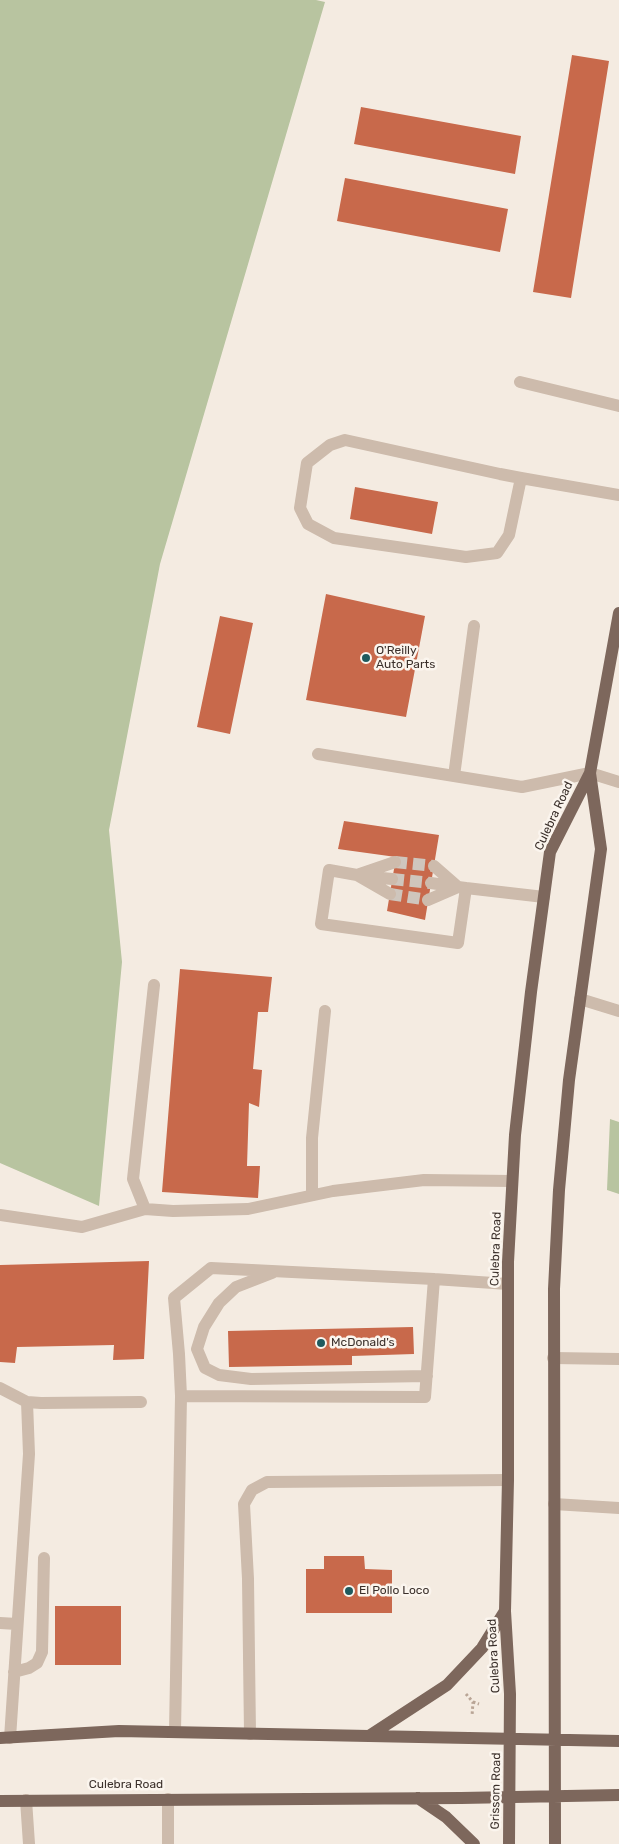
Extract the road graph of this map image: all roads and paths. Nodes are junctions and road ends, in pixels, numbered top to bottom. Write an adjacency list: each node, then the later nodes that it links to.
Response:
1 (520, 382): 2 (street)
2 (619, 406)
3 (521, 478): 3 (street); 4 (street)
4 (619, 495)
5 (619, 613): 8 (main road, Culebra Road)
6 (474, 626): 9 (street)
7 (318, 754): 9 (street)
8 (590, 773): 9 (street); 10 (street); 18 (main road, Culebra Road); 21 (main road, Culebra Road)
9 (454, 776)
10 (619, 782)
11 (395, 862): 13 (street)
12 (434, 866): 16 (street)
13 (357, 875): 14 (street); 16 (street); 17 (street)
14 (392, 879)
15 (431, 884): 16 (street)
16 (462, 888): 18 (street); 19 (street)
17 (390, 894)
18 (544, 897): 24 (main road, Culebra Road)
19 (428, 900)
20 (154, 985): 26 (street)
21 (580, 1000): 23 (street); 31 (main road, Culebra Road)
22 (325, 1011): 25 (street)
23 (619, 1011)
24 (512, 1181): 25 (street); 30 (main road, Culebra Road)
25 (312, 1196): 26 (street)
26 (145, 1209): 27 (street)
27 (0, 1215)
28 (276, 1271): 29 (street); 33 (street); 35 (street)
29 (434, 1278): 30 (street); 33 (street)
30 (508, 1284): 38 (main road, Culebra Road)
31 (553, 1358): 32 (street); 39 (main road, Culebra Road)
32 (619, 1359)
33 (427, 1376): 35 (street)
34 (0, 1388): 36 (street)
35 (181, 1396): 50 (street)
36 (27, 1402): 37 (street); 44 (street)
37 (141, 1402)
38 (508, 1480): 42 (main road, Culebra Road); 51 (street)
39 (554, 1504): 40 (street); 55 (main road, Culebra Road)
40 (619, 1508)
41 (44, 1558): 45 (street)
42 (505, 1610): 52 (main road); 54 (main road, Culebra Road)
43 (0, 1623): 44 (street)
44 (17, 1624): 45 (street)
45 (14, 1672): 53 (street)
46 (463, 1690): 47 (path)
47 (473, 1702): 48 (path); 49 (path)
48 (479, 1704)
49 (472, 1716)
50 (175, 1732): 51 (main road); 53 (main road)
51 (250, 1734): 52 (main road)
52 (369, 1736): 54 (main road)
53 (5, 1738)
54 (511, 1738): 55 (main road); 60 (main road, Grissom Road)
55 (554, 1740): 56 (main road); 58 (main road, Culebra Road)
56 (619, 1742)
57 (619, 1795): 58 (main road)
58 (555, 1797): 60 (main road, Culebra Road); 68 (main road)
59 (418, 1798): 60 (main road, Culebra Road); 61 (main road, Culebra Road); 66 (main road)
60 (510, 1798): 67 (main road, Grissom Road)
61 (168, 1799): 62 (main road, Culebra Road); 65 (street)
62 (26, 1800): 63 (main road, Culebra Road); 64 (street)
63 (0, 1801)
64 (29, 1844)
65 (168, 1844)
66 (474, 1844)
67 (509, 1844)
68 (555, 1844)

